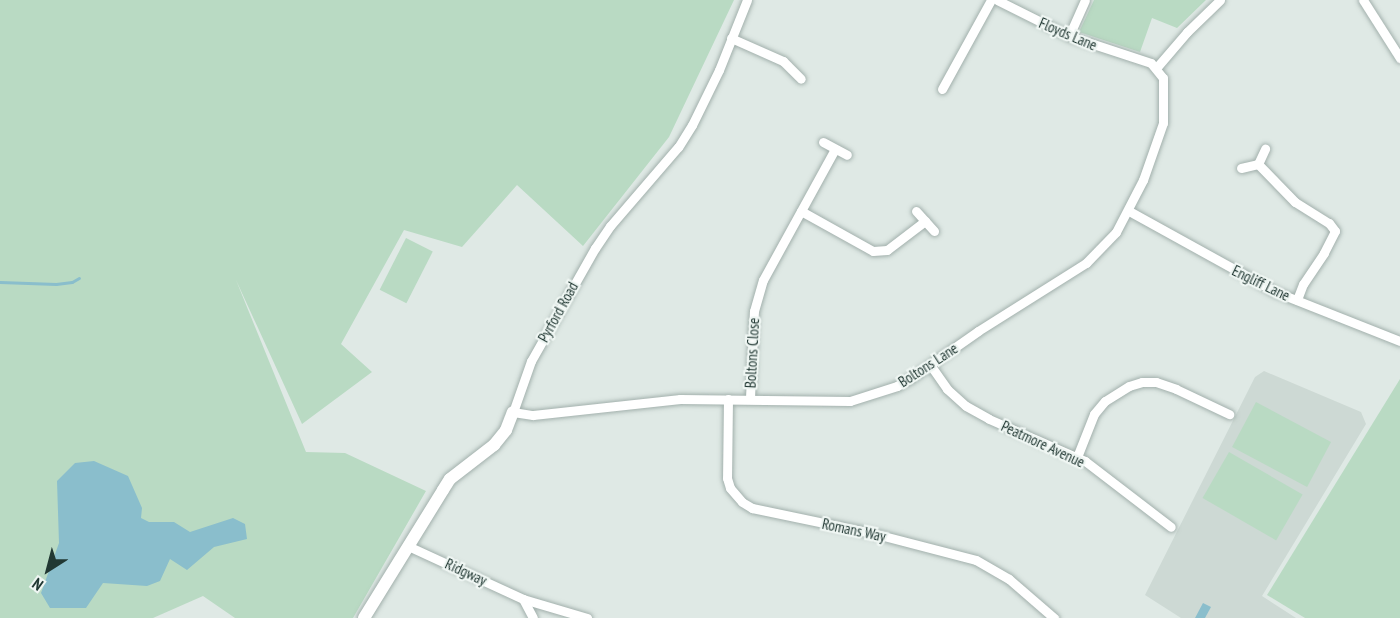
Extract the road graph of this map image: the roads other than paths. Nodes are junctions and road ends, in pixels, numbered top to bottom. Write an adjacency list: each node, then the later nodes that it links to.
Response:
1 (747, 0): 8 (street, Pyrford Road)
2 (991, 0): 12 (street)
3 (997, 0): 7 (street, Floyds Lane)
4 (1085, 0): 7 (street)
5 (1220, 0): 10 (street)
6 (1363, 0): 9 (street)
7 (1069, 36): 10 (street, Floyds Lane)
8 (731, 38): 11 (street); 30 (street, Pyrford Road)
9 (1400, 58)
10 (1157, 67): 21 (street, Boltons Lane)
11 (801, 79)
12 (942, 89)
13 (823, 142): 15 (street)
14 (1265, 148): 17 (street)
15 (835, 149): 16 (street); 19 (street, Boltons Close)
16 (847, 155)
17 (1258, 164): 18 (street); 24 (street)
18 (1242, 168)
19 (801, 211): 22 (street); 27 (street, Boltons Close)
20 (916, 211): 22 (street)
21 (1129, 211): 24 (street, Engliff Lane); 26 (street, Boltons Lane)
22 (925, 221): 23 (street)
23 (934, 231)
24 (1297, 300): 25 (street, Engliff Lane)
25 (1400, 341)
26 (931, 366): 27 (street, Boltons Lane); 33 (street, Peatmore Avenue)
27 (750, 398): 28 (street, Boltons Lane)
28 (729, 399): 30 (street, Boltons Lane); 42 (street, Romans Way)
29 (1216, 408): 31 (street); 32 (street); 33 (street)
30 (513, 412): 37 (street, Pyrford Road)
31 (1229, 414)
32 (1211, 418)
33 (1077, 457): 34 (street, Peatmore Avenue)
34 (1161, 520): 35 (street, Peatmore Avenue); 36 (street)
35 (1171, 527)
36 (1154, 528)
37 (408, 546): 38 (street, Ridgway); 39 (street, Pyrford Road)
38 (523, 599): 40 (street); 41 (street, Ridgway)
39 (364, 618)
40 (533, 618)
41 (587, 618)
42 (1054, 618)

